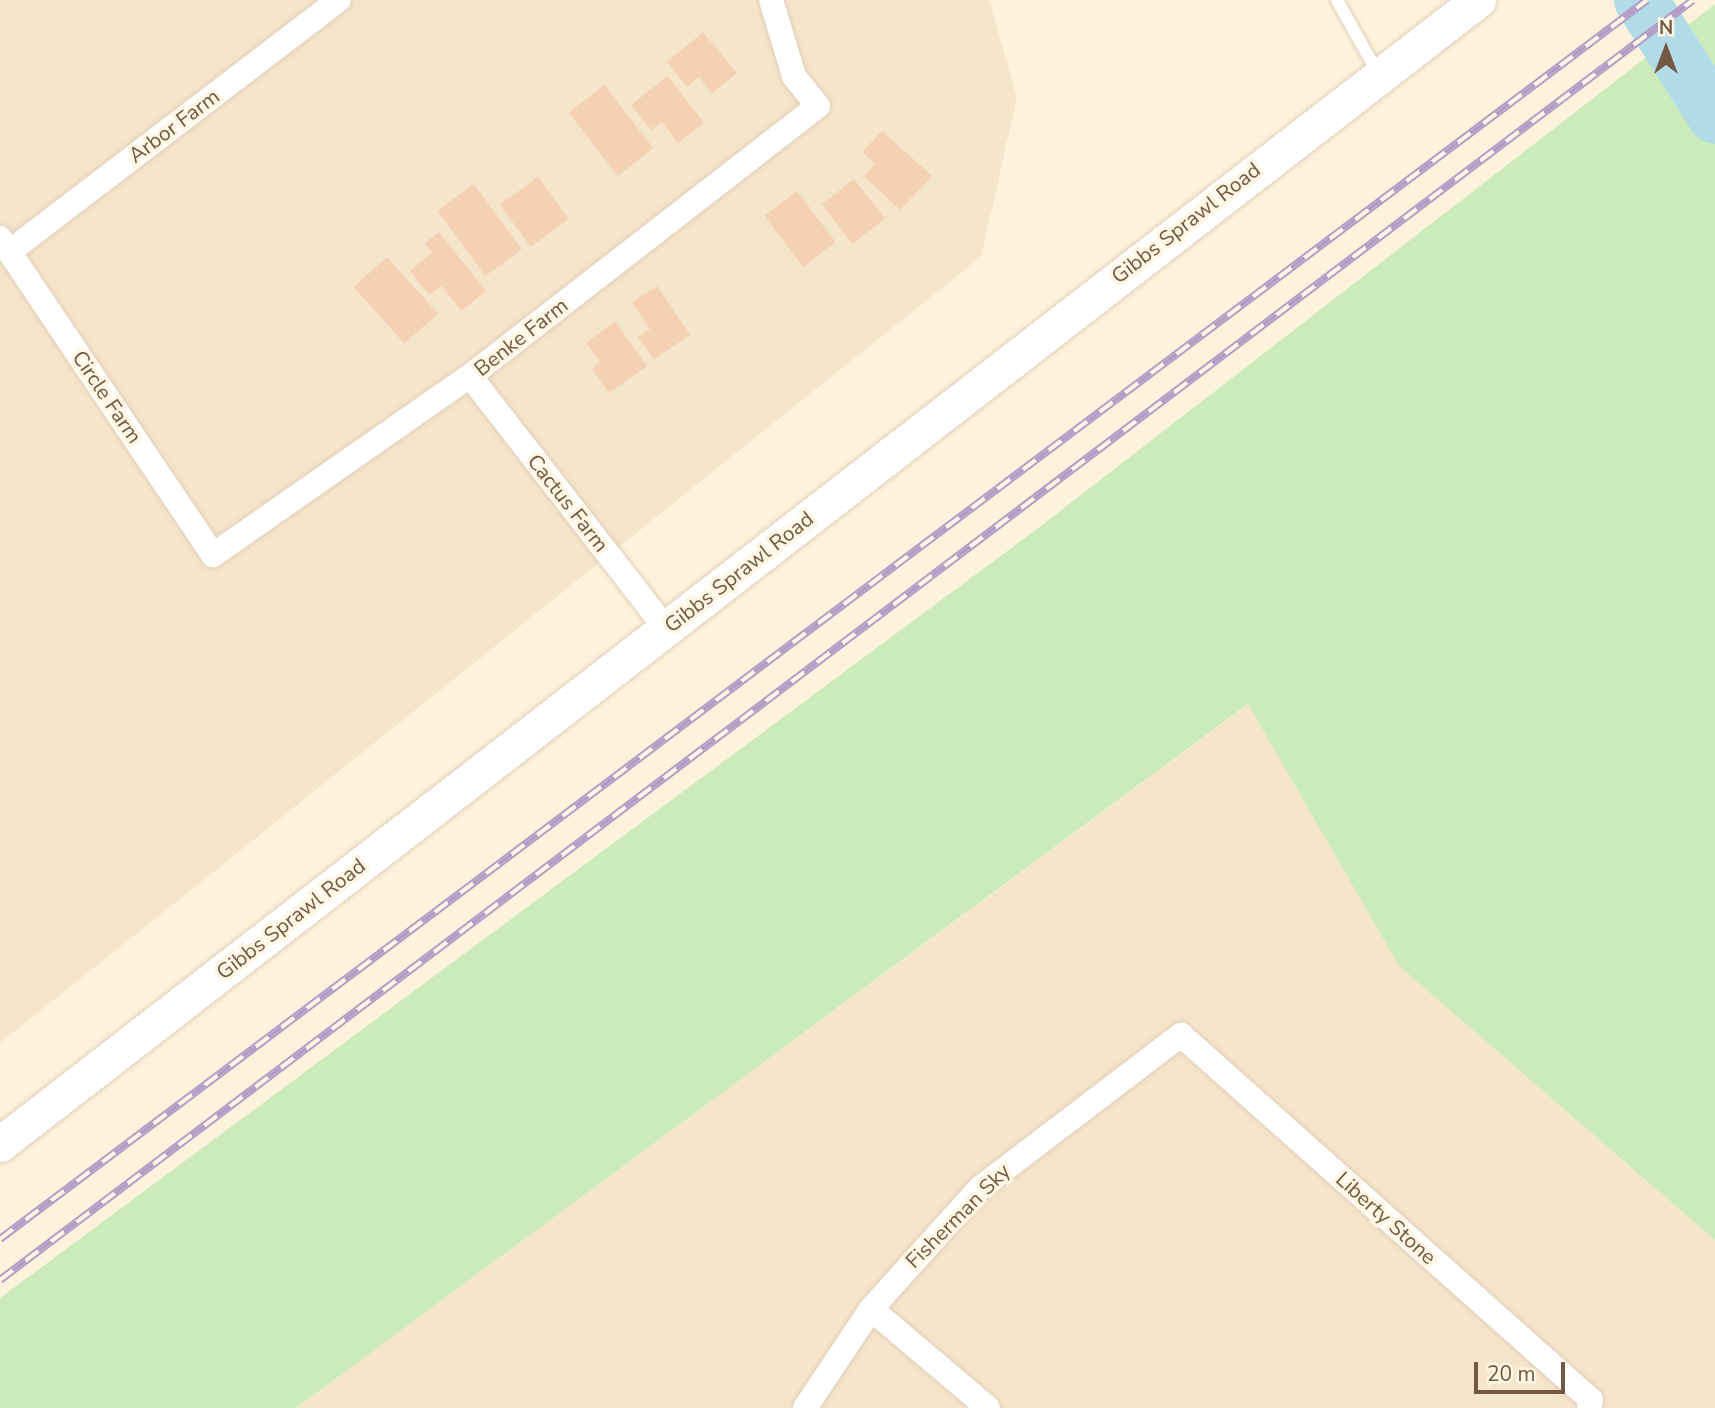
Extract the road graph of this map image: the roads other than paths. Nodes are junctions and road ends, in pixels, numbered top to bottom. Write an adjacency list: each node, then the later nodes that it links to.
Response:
1 (339, 0): 6 (street, Arbor Farm)
2 (771, 0): 7 (street, Benke Farm)
3 (1337, 0): 5 (lane)
4 (1478, 0): 5 (main road, Gibbs Sprawl Road)
5 (1380, 75): 9 (main road, Gibbs Sprawl Road)
6 (4, 245): 8 (street, Circle Farm)
7 (471, 376): 8 (street, Benke Farm); 9 (street, Cactus Farm)
8 (213, 555)
9 (666, 629): 11 (main road, Gibbs Sprawl Road)
10 (1181, 1035): 12 (street, Fisherman Sky); 13 (street, Liberty Stone)
11 (0, 1144)
12 (872, 1309): 14 (street, Fisherman Sky); 15 (street)
13 (1590, 1404)
14 (805, 1408)
15 (988, 1408)

